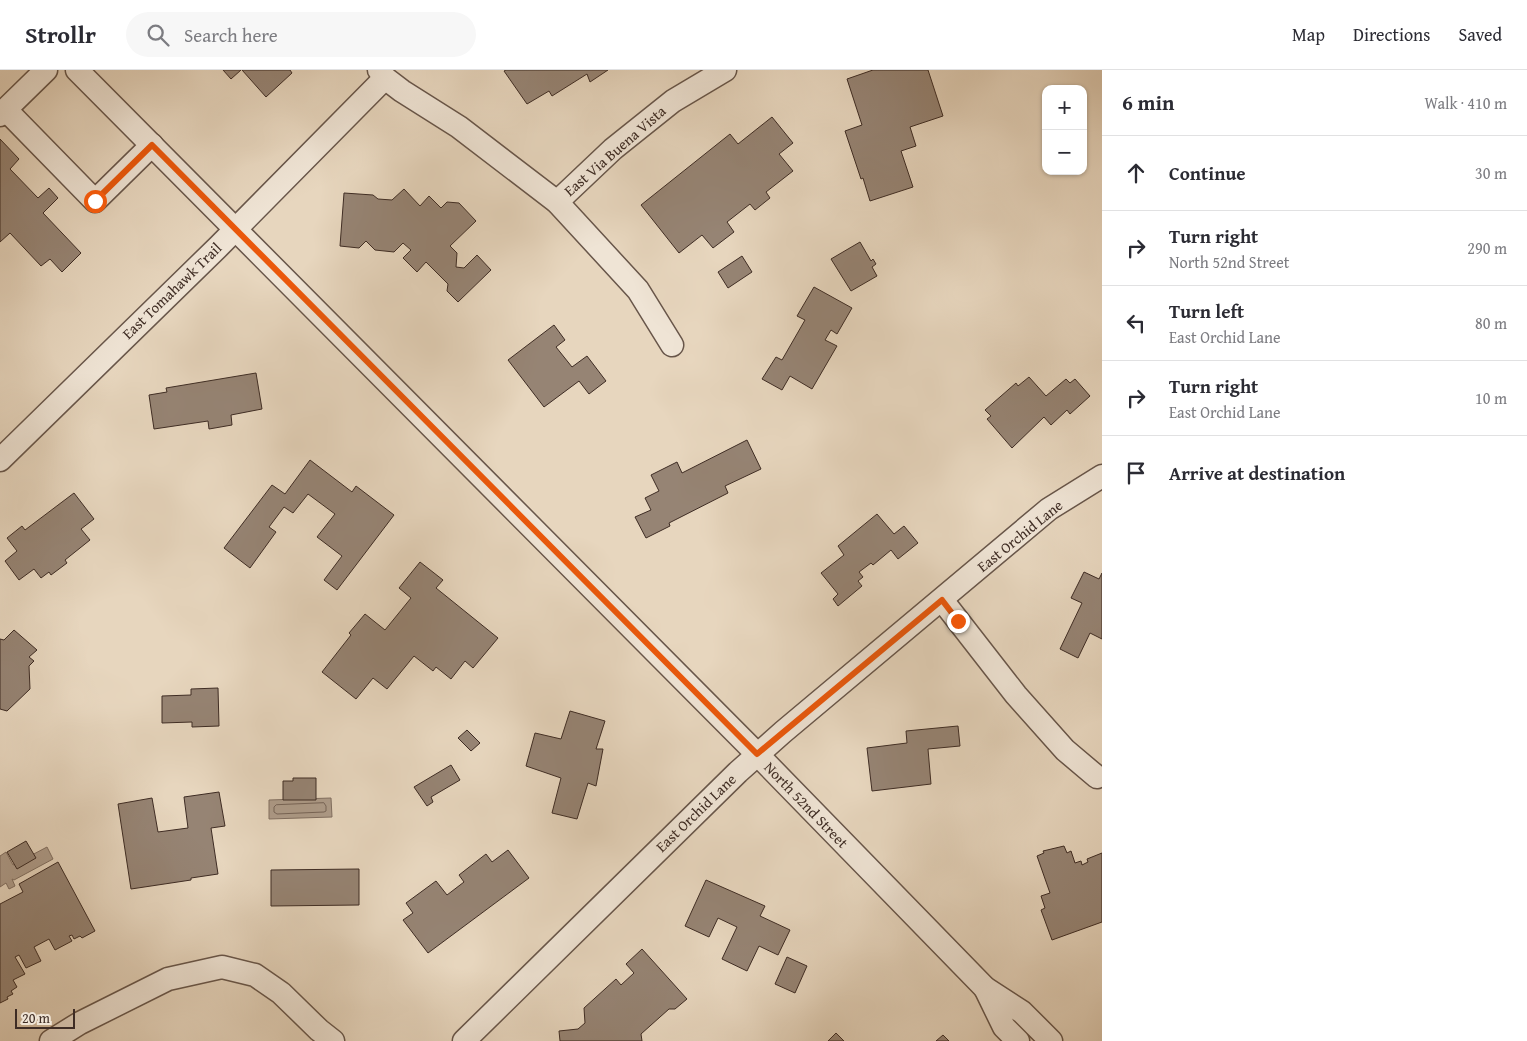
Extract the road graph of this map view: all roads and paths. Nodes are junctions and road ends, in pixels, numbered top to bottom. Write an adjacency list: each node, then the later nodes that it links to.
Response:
1 (46, 70): 5 (street)
2 (76, 70): 6 (street, North 52nd Street)
3 (725, 70): 7 (street, East Via Buena Vista)
4 (382, 74): 7 (street, East Via Buena Vista); 8 (street, East Tomahawk Trail)
5 (3, 112): 6 (street)
6 (152, 145): 8 (street, North 52nd Street)
7 (557, 202): 9 (street, East Via Buena Vista)
8 (235, 229): 10 (street, East Tomahawk Trail); 13 (street, North 52nd Street)
9 (672, 345)
10 (0, 460)
11 (1102, 476): 12 (street, East Orchid Lane)
12 (942, 600): 13 (street, East Orchid Lane); 14 (street)
13 (757, 754): 15 (street, North 52nd Street); 18 (street, East Orchid Lane)
14 (1097, 777)
15 (985, 988): 19 (street, North 52nd Street); 20 (street, North 52nd Street)
16 (50, 1041): 17 (street)
17 (334, 1041)
18 (464, 1041)
19 (1018, 1041)
20 (1051, 1041)

